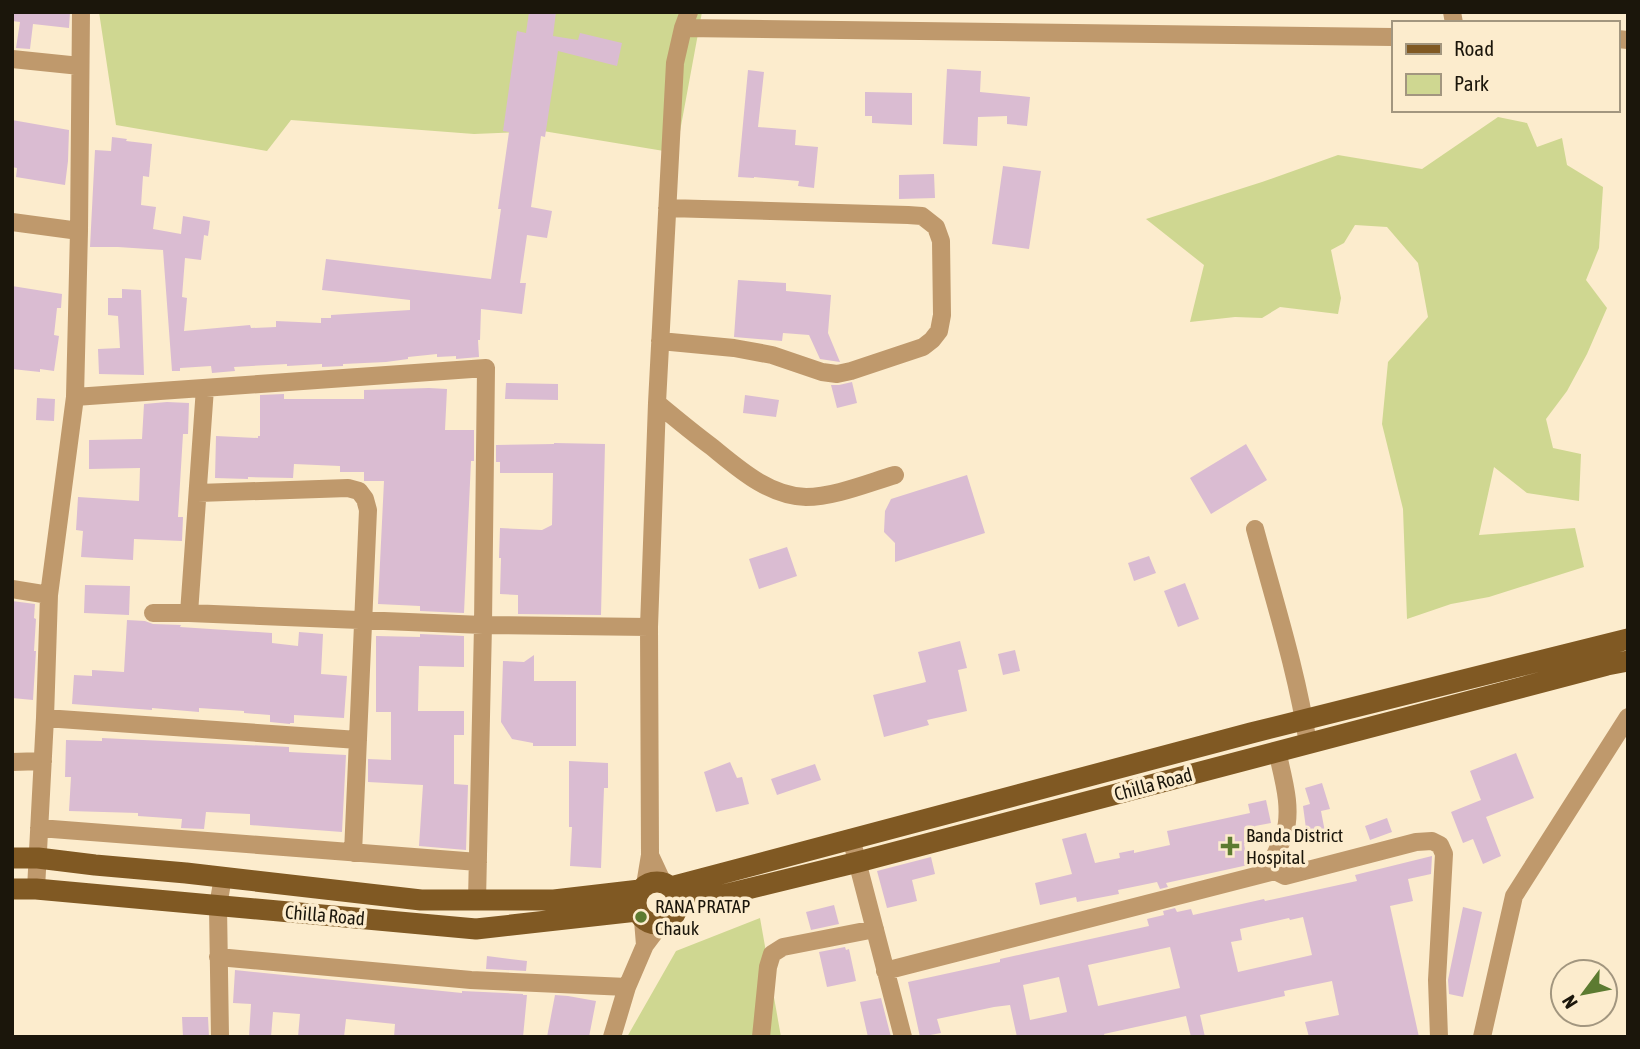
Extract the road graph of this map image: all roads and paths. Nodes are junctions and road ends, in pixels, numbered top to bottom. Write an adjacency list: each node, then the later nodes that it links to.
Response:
1 (80, 12): 5 (street)
2 (686, 20): 3 (street); 6 (street)
3 (1392, 37)
4 (12, 59): 5 (street)
5 (80, 66): 8 (street)
6 (667, 208): 9 (street); 9 (street)
7 (12, 222): 8 (street)
8 (79, 232): 11 (street)
9 (660, 341): 12 (street)
10 (205, 388): 11 (street); 14 (street); 21 (street)
11 (75, 397): 17 (street)
12 (657, 403): 13 (street); 22 (street)
13 (895, 475)
14 (198, 493): 19 (street); 20 (street)
15 (1255, 529): 27 (street)
16 (12, 589): 17 (street)
17 (49, 595): 26 (street)
18 (153, 613): 19 (street)
19 (189, 613): 20 (street)
20 (363, 620): 21 (street); 28 (street)
21 (483, 625): 22 (street); 40 (street)
22 (649, 627): 47 (street)
23 (1628, 639): 27 (main road)
24 (1628, 661): 29 (main road, Chilla Road)
25 (1628, 717): 58 (street)
26 (45, 718): 28 (street); 31 (street)
27 (1304, 720): 29 (street); 33 (main road)
28 (358, 740): 37 (street)
29 (1308, 744): 30 (main road, Chilla Road)
30 (1277, 751): 34 (main road, Chilla Road); 42 (street)
31 (43, 761): 32 (street); 35 (street)
32 (12, 762)
33 (1079, 779): 34 (main road); 36 (main road)
34 (1085, 802): 41 (main road, Chilla Road)
35 (39, 828): 37 (street); 39 (street)
36 (851, 838): 41 (street); 47 (main road)
37 (353, 853): 40 (street)
38 (12, 858): 39 (main road)
39 (38, 858): 43 (main road); 45 (street)
40 (478, 862): 46 (street)
41 (858, 862): 47 (main road, Chilla Road); 49 (street)
42 (1275, 872): 51 (street); 57 (street)
43 (223, 877): 46 (main road); 48 (street)
44 (12, 889): 45 (main road, Chilla Road)
45 (36, 889): 48 (main road, Chilla Road)
46 (477, 901): 47 (main road)
47 (654, 901): 48 (main road, Chilla Road); 52 (street)
48 (218, 906): 50 (street)
49 (875, 929): 51 (street); 55 (street)
50 (218, 957): 52 (street); 53 (street)
51 (885, 971): 56 (street)
52 (627, 987): 54 (street)
53 (220, 1037)
54 (612, 1037)
55 (761, 1037)
56 (903, 1037)
57 (1438, 1037)
58 (1482, 1037)

